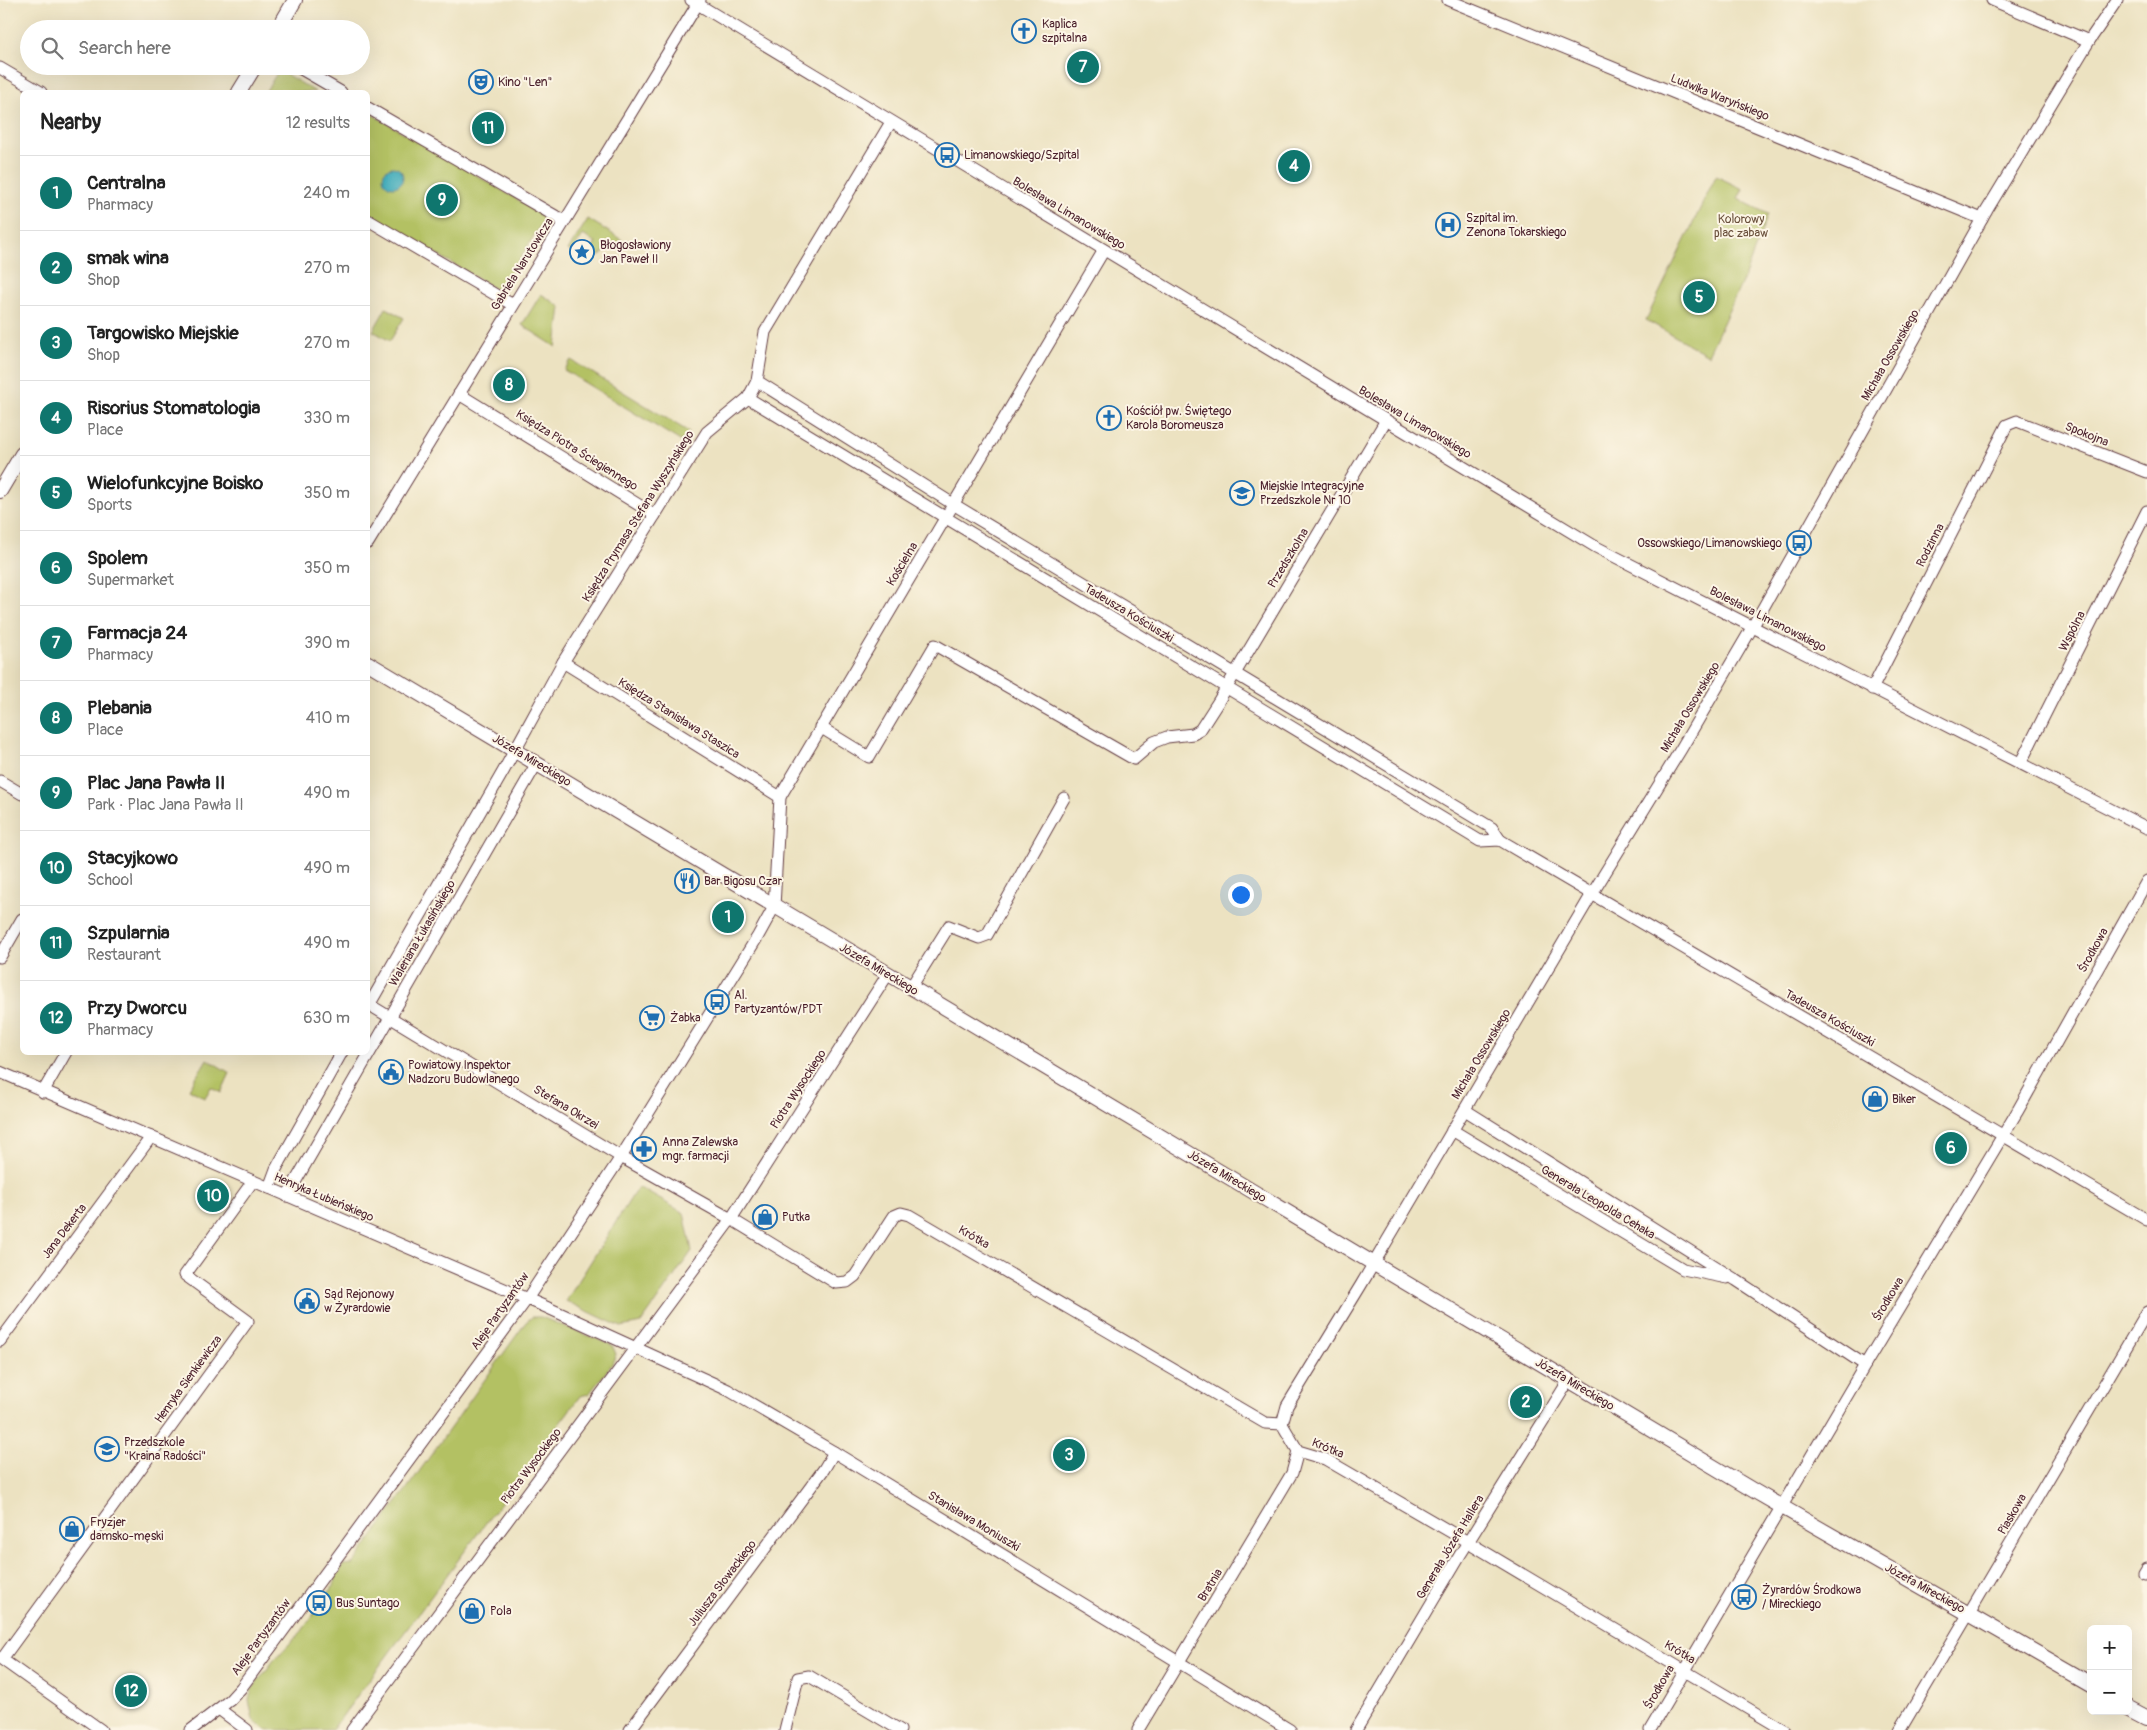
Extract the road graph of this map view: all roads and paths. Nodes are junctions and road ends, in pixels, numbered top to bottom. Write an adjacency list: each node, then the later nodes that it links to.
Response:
1 (295, 0): 6 (street)
2 (1448, 0): 16 (street, Ludwika Waryńskiego)
3 (1992, 0): 7 (street)
4 (2118, 0): 7 (street, Michała Ossowskiego)
5 (696, 1): 15 (street, Bolesława Limanowskiego); 18 (street, Gabriela Narutowicza)
6 (283, 20)
7 (2089, 41): 16 (street, Michała Ossowskiego)
8 (0, 68): 11 (street)
9 (249, 75): 12 (street)
10 (312, 75): 13 (street)
11 (38, 90)
12 (240, 90)
13 (338, 90)
14 (370, 109): 18 (street)
15 (891, 122): 19 (street, Bolesława Limanowskiego); 21 (street, Księdza Prymasa Stefana Wyszyńskiego)
16 (1982, 219): 34 (street, Michała Ossowskiego)
17 (370, 221): 20 (street)
18 (564, 221): 20 (street, Gabriela Narutowicza)
19 (1104, 250): 24 (street, Bolesława Limanowskiego); 29 (street, Kościelna)
20 (512, 305): 22 (street, Gabriela Narutowicza)
21 (757, 381): 23 (street, Księdza Prymasa Stefana Wyszyńskiego); 29 (street, Tadeusza Kościuszki)
22 (459, 394): 31 (street, Księdza Piotra Ściegiennego); 33 (street, Gabriela Narutowicza)
23 (748, 398): 31 (street, Księdza Prymasa Stefana Wyszyńskiego); 32 (street, Tadeusza Kościuszki)
24 (1386, 420): 34 (street, Bolesława Limanowskiego); 37 (street, Przedszkolna)
25 (2017, 421): 27 (street, Spokojna); 39 (street, Rodzinna)
26 (20, 458): 28 (street)
27 (2147, 472)
28 (0, 491)
29 (953, 504): 32 (street, Kościelna); 37 (street, Tadeusza Kościuszki)
30 (2147, 511): 43 (street, Wspólna)
31 (654, 514): 35 (street, Księdza Prymasa Stefana Wyszyńskiego)
32 (945, 518): 38 (street, Tadeusza Kościuszki); 40 (street, Kościelna)
33 (370, 540)
34 (1753, 626): 39 (street, Bolesława Limanowskiego); 51 (street, Michała Ossowskiego)
35 (563, 662): 41 (street, Księdza Prymasa Stefana Wyszyńskiego); 46 (street, Księdza Stanisława Staszica)
36 (370, 664): 41 (street, Józefa Mireckiego)
37 (1234, 673): 38 (street, Przedszkolna); 49 (street, Tadeusza Kościuszki)
38 (1226, 687): 40 (street, Przedszkolna); 49 (street, Tadeusza Kościuszki)
39 (1872, 689): 43 (street, Bolesława Limanowskiego)
40 (820, 727): 46 (street, Kościelna)
41 (515, 750): 42 (street, Józefa Mireckiego); 57 (street, Waleriana Łukasińskiego)
42 (537, 763): 52 (street, Józefa Mireckiego); 59 (street, Waleriana Łukasińskiego)
43 (2020, 764): 48 (street, Bolesława Limanowskiego)
44 (0, 781): 45 (street)
45 (20, 793)
46 (780, 797): 52 (street, Kościelna)
47 (1064, 798): 56 (street)
48 (2147, 828)
49 (1500, 840): 51 (street, Tadeusza Kościuszki)
50 (2147, 881): 68 (street, Środkowa)
51 (1592, 894): 66 (street, Michała Ossowskiego); 68 (street, Tadeusza Kościuszki)
52 (774, 907): 55 (street, Józefa Mireckiego); 70 (street, Aleje Partyzantów)
53 (20, 922): 54 (street)
54 (0, 957)
55 (888, 974): 56 (street, Józefa Mireckiego); 74 (street, Piotra Wysockiego)
56 (911, 987): 76 (street, Józefa Mireckiego)
57 (370, 1002)
58 (370, 1006): 59 (street, Stefana Okrzei)
59 (389, 1016): 60 (street, Waleriana Łukasińskiego); 70 (street, Stefana Okrzei)
60 (370, 1050)
61 (64, 1055): 65 (street)
62 (340, 1055): 72 (street)
63 (367, 1055): 73 (street, Waleriana Łukasińskiego)
64 (0, 1072): 65 (street, Henryka Łubieńskiego)
65 (43, 1092): 69 (street, Henryka Łubieńskiego)
66 (1465, 1110): 67 (street, Michała Ossowskiego); 77 (street, Generała Leopolda Cehaka)
67 (1452, 1130): 76 (street, Michała Ossowskiego); 77 (street, Generała Leopolda Cehaka)
68 (2003, 1136): 75 (street, Tadeusza Kościuszki); 82 (street, Środkowa)
69 (151, 1138): 71 (street, Henryka Łubieńskiego); 80 (street, Jana Dekerta)
70 (621, 1157): 74 (street); 78 (street, Aleje Partyzantów)
71 (253, 1181): 72 (street, Henryka Łubieńskiego); 90 (street, Henryka Sienkiewicza)
72 (269, 1188): 73 (street, Henryka Łubieńskiego)
73 (287, 1196): 78 (street, Henryka Łubieńskiego)
74 (731, 1219): 81 (street, Piotra Wysockiego); 84 (street, Krótka)
75 (2147, 1220)
76 (1373, 1263): 83 (street, Józefa Mireckiego); 84 (street, Michała Ossowskiego)
77 (1736, 1280): 82 (street, Generała Leopolda Cehaka)
78 (527, 1299): 81 (street, Henryka Łubieńskiego); 95 (street, Aleje Partyzantów)
79 (2147, 1312): 89 (street, Piaskowa)
80 (0, 1341)
81 (637, 1347): 86 (street, Stanisława Moniuszki); 100 (street, Piotra Wysockiego)
82 (1865, 1364): 87 (street, Środkowa)
83 (1569, 1380): 87 (street, Józefa Mireckiego); 88 (street, Generała Józefa Hallera)
84 (1282, 1424): 85 (street, Krótka)
85 (1298, 1451): 88 (street, Krótka); 91 (street, Bratnia)
86 (834, 1452): 91 (street, Stanisława Moniuszki); 101 (street, Juliusza Słowackiego)
87 (1783, 1507): 89 (street, Józefa Mireckiego); 92 (street, Środkowa)
88 (1468, 1542): 92 (street, Krótka); 106 (street, Generała Józefa Hallera)
89 (1970, 1613): 93 (street, Józefa Mireckiego); 109 (street, Piaskowa)
90 (1, 1658): 97 (street)
91 (1178, 1661): 104 (street, Bratnia); 105 (street, Stanisława Moniuszki)
92 (1685, 1671): 107 (street, Środkowa); 108 (street, Krótka)
93 (2087, 1682)
94 (2132, 1708): 96 (street)
95 (219, 1709): 98 (street, Aleje Partyzantów); 99 (street)
96 (2147, 1716)
97 (101, 1730)
98 (191, 1730)
99 (247, 1730)
100 (352, 1730)
101 (630, 1730)
102 (785, 1730): 103 (street)
103 (900, 1730)
104 (1138, 1730)
105 (1290, 1730)
106 (1356, 1730)
107 (1650, 1730)
108 (1784, 1730)
109 (1900, 1730)

